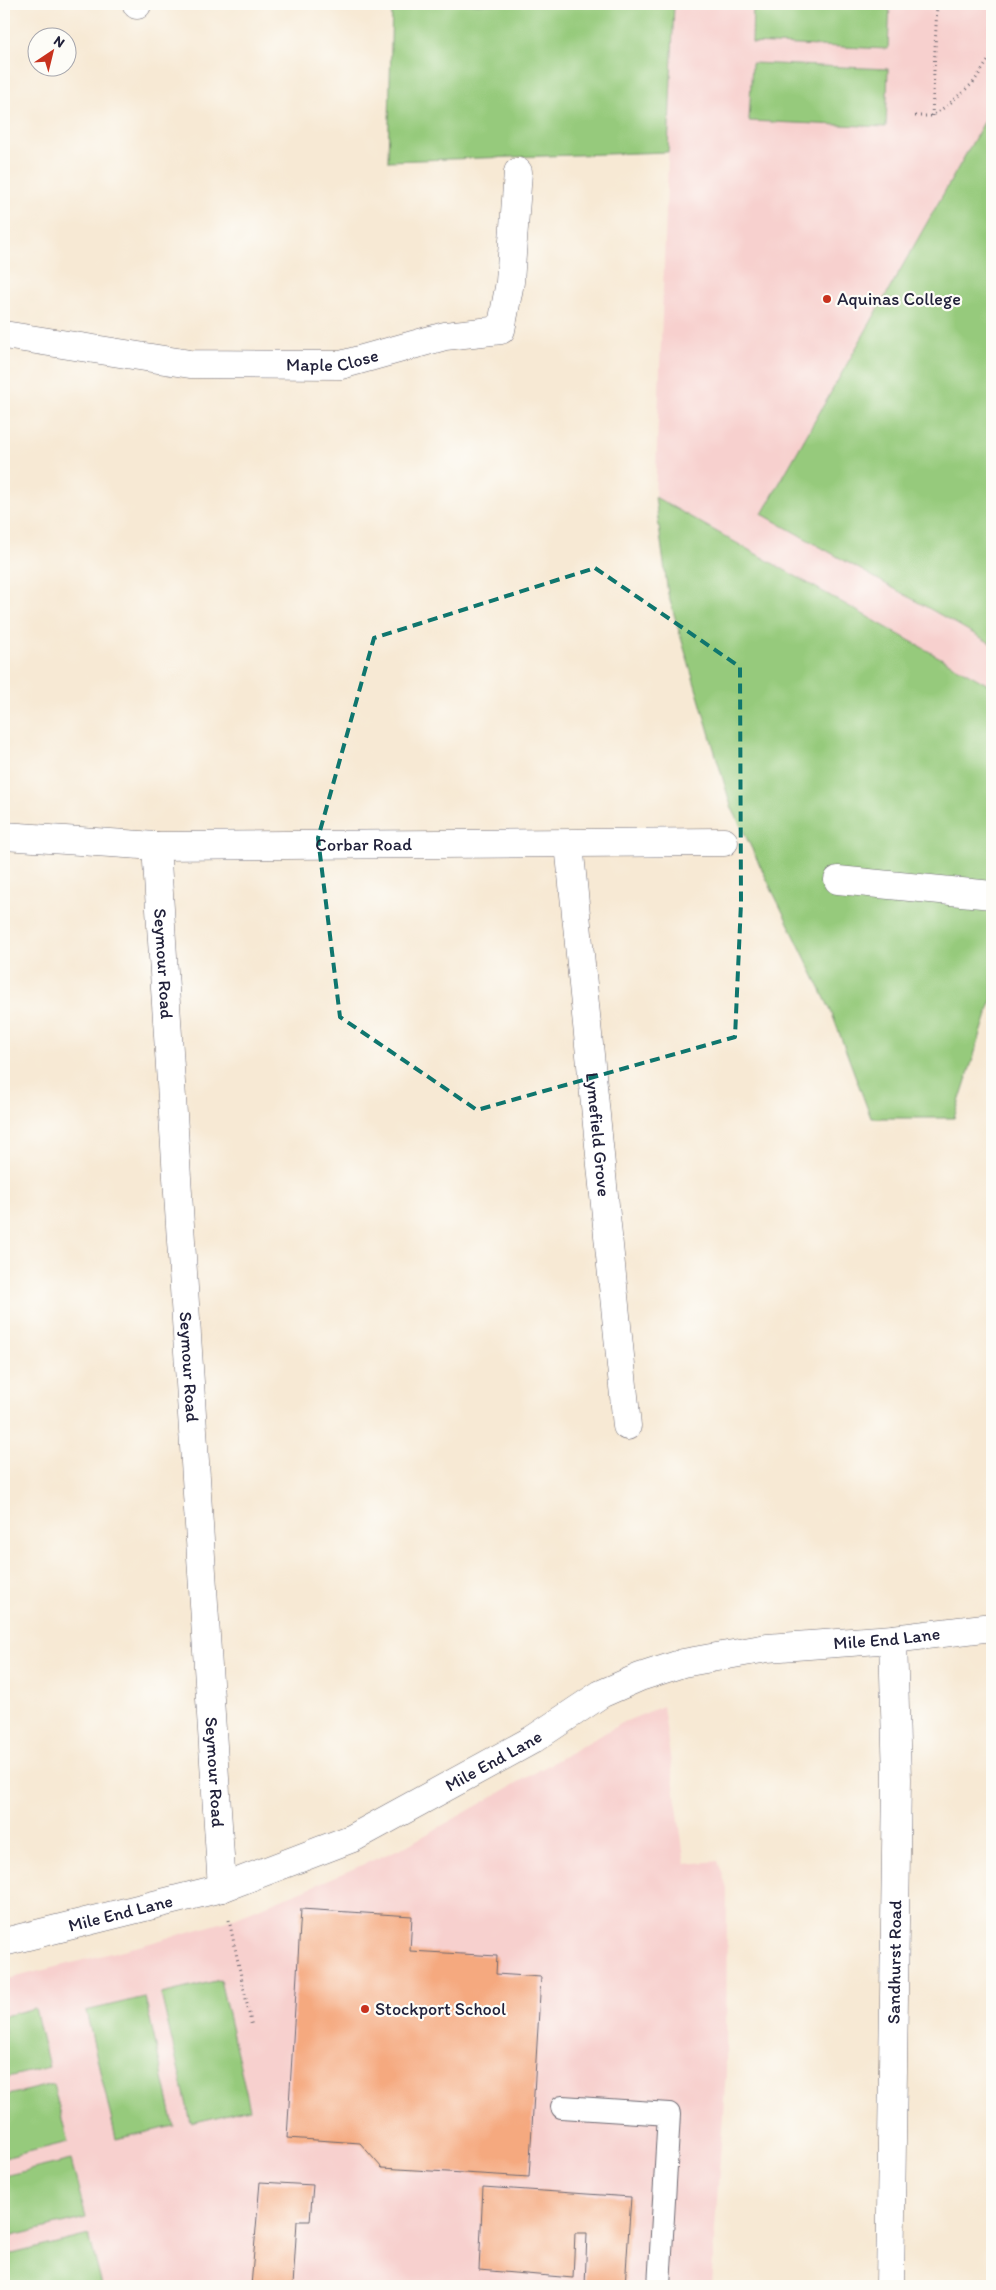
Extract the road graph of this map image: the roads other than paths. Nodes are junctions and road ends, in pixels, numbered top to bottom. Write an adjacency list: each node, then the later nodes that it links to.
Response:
1 (518, 172): 2 (street, Maple Close)
2 (4, 335)
3 (4, 836): 6 (street, Corbar Road)
4 (724, 842): 5 (street, Corbar Road)
5 (569, 844): 6 (street, Corbar Road); 9 (street, Lymefield Grove)
6 (156, 846): 12 (street, Seymour Road)
7 (838, 880): 8 (street)
8 (992, 895)
9 (627, 1426)
10 (992, 1628): 11 (street, Mile End Lane)
11 (893, 1638): 12 (street, Mile End Lane); 16 (street, Sandhurst Road)
12 (222, 1888): 13 (street, Mile End Lane)
13 (4, 1942)
14 (562, 2107): 15 (lane)
15 (660, 2286)
16 (890, 2286)

